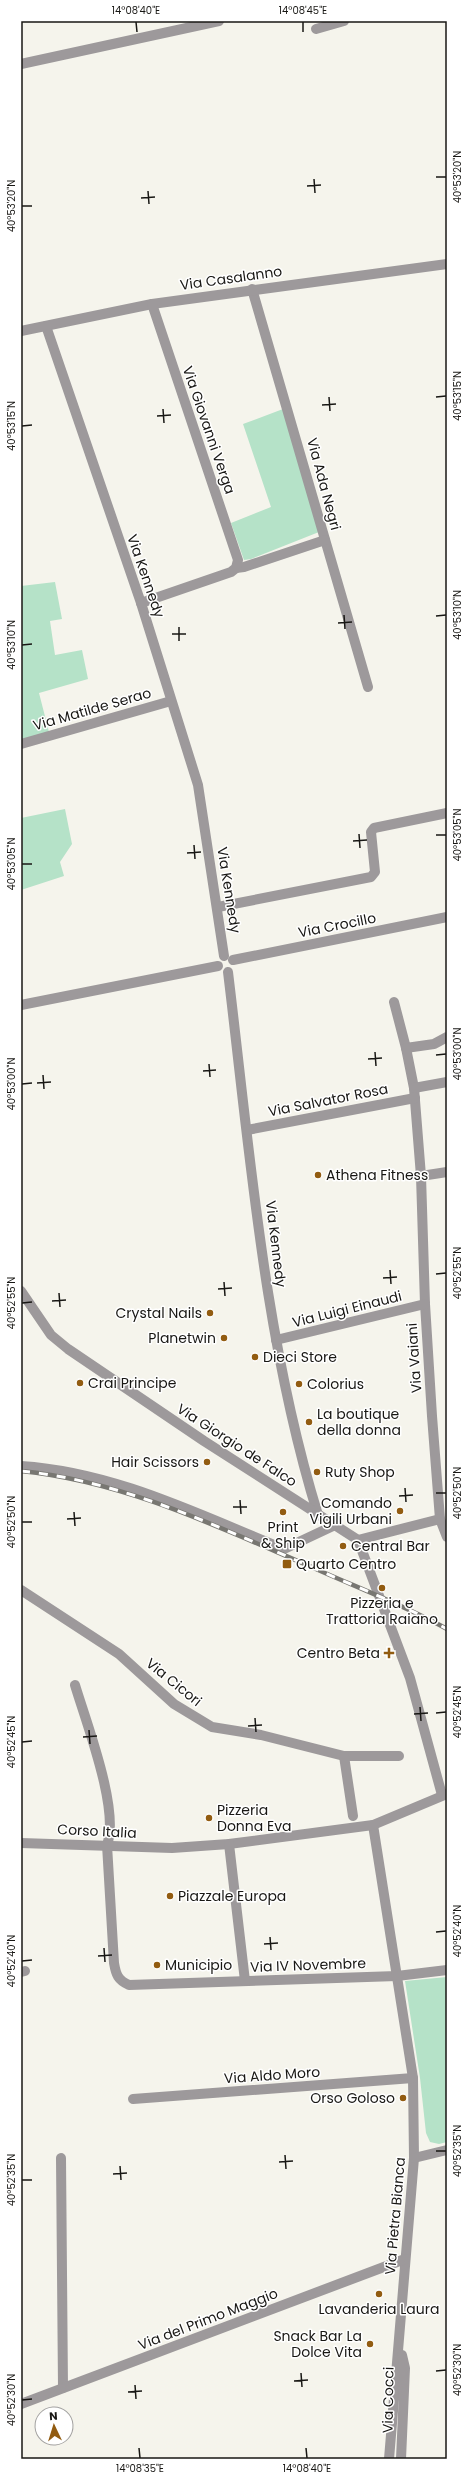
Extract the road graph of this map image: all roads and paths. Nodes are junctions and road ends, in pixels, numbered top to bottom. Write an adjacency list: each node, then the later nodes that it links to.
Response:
1 (219, 21): 4 (street)
2 (344, 21): 3 (street)
3 (316, 28)
4 (21, 64)
5 (447, 264): 6 (street, Via Casalanno)
6 (252, 289): 7 (street, Via Casalanno); 10 (street, Via Ada Negri)
7 (152, 304): 8 (street, Via Casalanno); 11 (street, Via Giovanni Verga)
8 (46, 326): 9 (street, Via Casalanno); 12 (street, Via Kennedy)
9 (21, 331)
10 (325, 540): 11 (street); 13 (street, Via Ada Negri)
11 (236, 567): 12 (street)
12 (141, 603): 14 (street, Via Kennedy)
13 (368, 687)
14 (171, 701): 15 (street, Via Matilde Serao); 17 (street, Via Kennedy)
15 (21, 744)
16 (447, 813): 17 (street)
17 (218, 907): 19 (street, Via Kennedy)
18 (447, 917): 19 (street, Via Crocillo)
19 (229, 958): 20 (street); 21 (street)
20 (218, 966): 21 (street); 23 (street)
21 (228, 972): 28 (street, Via Kennedy)
22 (394, 1002): 25 (street, Via Vaiani)
23 (21, 1005)
24 (447, 1037): 25 (street)
25 (406, 1048): 27 (street, Via Vaiani)
26 (447, 1082): 27 (street)
27 (415, 1093): 28 (street, Via Salvator Rosa); 30 (street, Via Vaiani)
28 (247, 1130): 33 (street, Via Kennedy)
29 (447, 1172): 30 (street)
30 (421, 1176): 32 (street, Via Vaiani)
31 (21, 1291): 35 (street, Via Giorgio de Falco)
32 (425, 1304): 33 (street, Via Luigi Einaudi); 36 (street, Via Vaiani)
33 (276, 1340): 35 (street, Via Kennedy)
34 (21, 1466): 37 (street)
35 (318, 1515): 37 (street, Via Giorgio de Falco)
36 (440, 1519): 38 (street, Via Vaiani); 39 (street)
37 (333, 1526): 39 (street, Via Giorgio de Falco)
38 (447, 1537)
39 (358, 1540): 44 (street)
40 (21, 1590): 42 (street, Via Cicori)
41 (75, 1685): 49 (street, Via IV Novembre)
42 (344, 1756): 43 (street, Via Cicori); 45 (street)
43 (399, 1756)
44 (444, 1795): 46 (street, Corso Italia)
45 (353, 1816)
46 (373, 1825): 48 (street, Corso Italia); 51 (street, Via Pietra Bianca)
47 (21, 1843): 49 (street, Corso Italia)
48 (228, 1844): 49 (street, Corso Italia); 52 (street)
49 (107, 1845): 52 (street, Via IV Novembre)
50 (447, 1970): 51 (street, Via IV Novembre)
51 (397, 1976): 52 (street, Via IV Novembre); 53 (street, Via Pietra Bianca)
52 (245, 1981)
53 (413, 2078): 54 (street, Via Aldo Moro); 57 (street, Via Pietra Bianca)
54 (133, 2099)
55 (447, 2150): 57 (street)
56 (61, 2158): 60 (street)
57 (414, 2158): 58 (street, Via Pietra Bianca)
58 (405, 2259): 59 (street, Via Pietra Bianca); 60 (street, Via del Primo Maggio)
59 (399, 2342): 62 (street, Via Pietra Bianca); 63 (street, Via Cocci)
60 (63, 2388): 61 (street, Via del Primo Maggio)
61 (21, 2404)
62 (389, 2459)
63 (401, 2459)

